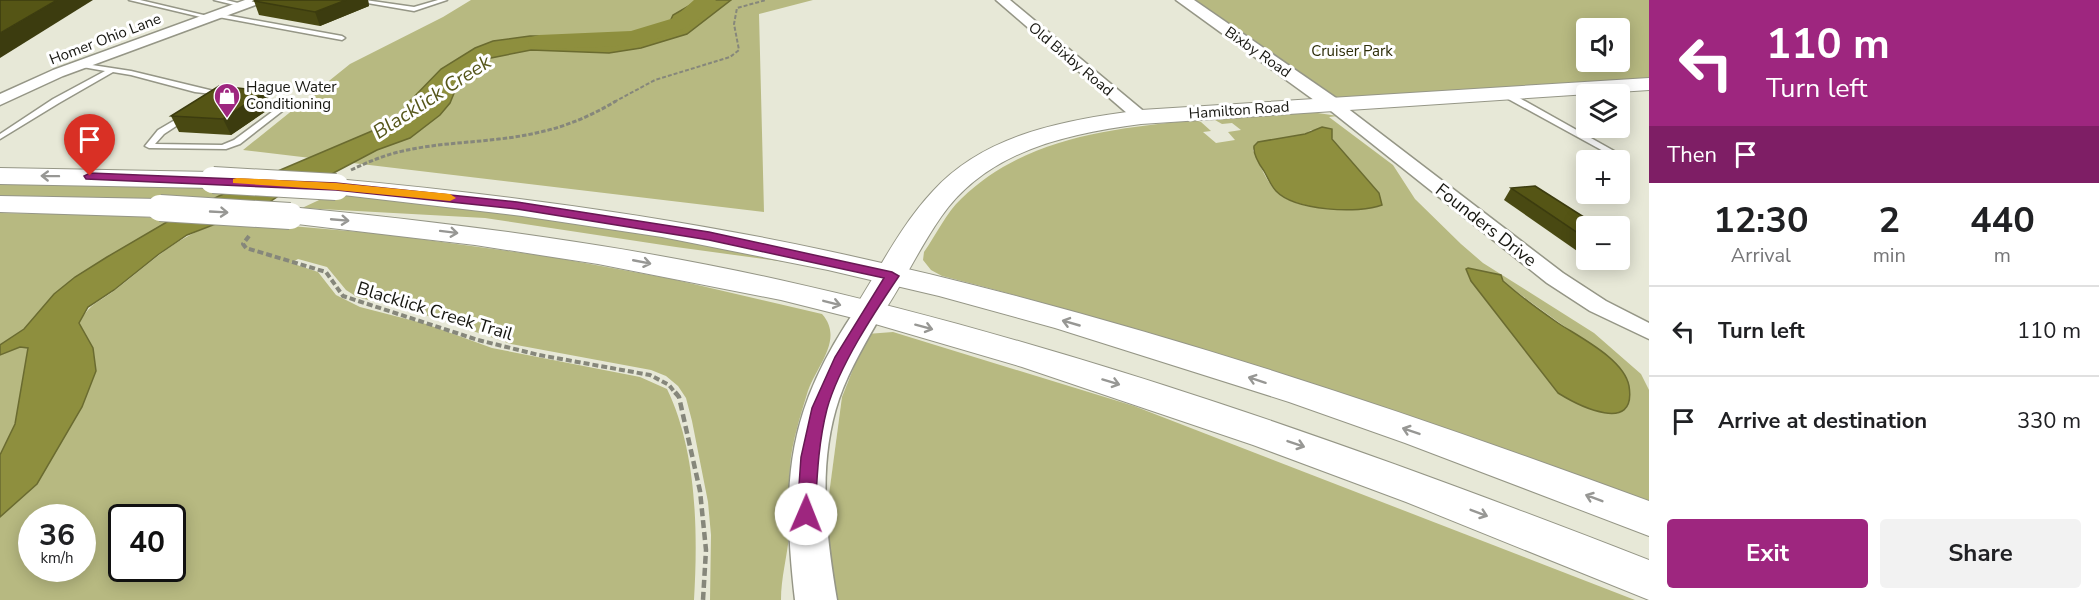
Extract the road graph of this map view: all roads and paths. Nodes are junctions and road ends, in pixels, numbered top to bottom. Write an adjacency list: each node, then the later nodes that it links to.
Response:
1 (132, 0): 9 (lane)
2 (217, 0): 8 (lane)
3 (353, 0): 4 (lane)
4 (444, 0)
5 (766, 0): 26 (path)
6 (1002, 0): 22 (street, Old Bixby Road)
7 (1184, 0): 20 (street, Bixby Road)
8 (250, 2): 9 (street, Homer Ohio Lane)
9 (212, 16): 10 (lane); 11 (street, Homer Ohio Lane)
10 (342, 38)
11 (79, 65): 12 (lane); 18 (street, Homer Ohio Lane)
12 (112, 70): 14 (lane); 23 (lane)
13 (1649, 84): 15 (main road, Hamilton Road)
14 (218, 93): 16 (lane); 19 (lane)
15 (1504, 93): 20 (main road, Hamilton Road); 24 (lane)
16 (230, 95)
17 (252, 99): 21 (lane)
18 (0, 100)
19 (209, 100)
20 (1332, 104): 22 (main road, Hamilton Road); 31 (street, Founders Drive)
21 (199, 106)
22 (1141, 117): 29 (main road, Hamilton Road)
23 (0, 136)
24 (1608, 150)
25 (0, 176): 26 (main road, one-way to 25, bridge)
26 (339, 181): 29 (main road)
27 (0, 204): 30 (main road, one-way to 30, bridge)
28 (253, 231): 34 (path, Blacklick Creek Trail)
29 (892, 276): 30 (main road); 32 (main road, one-way to 29)
30 (868, 312): 33 (main road, one-way to 33); 35 (street)
31 (1649, 332)
32 (1649, 519)
33 (1649, 580)
34 (703, 600)
35 (816, 600)

